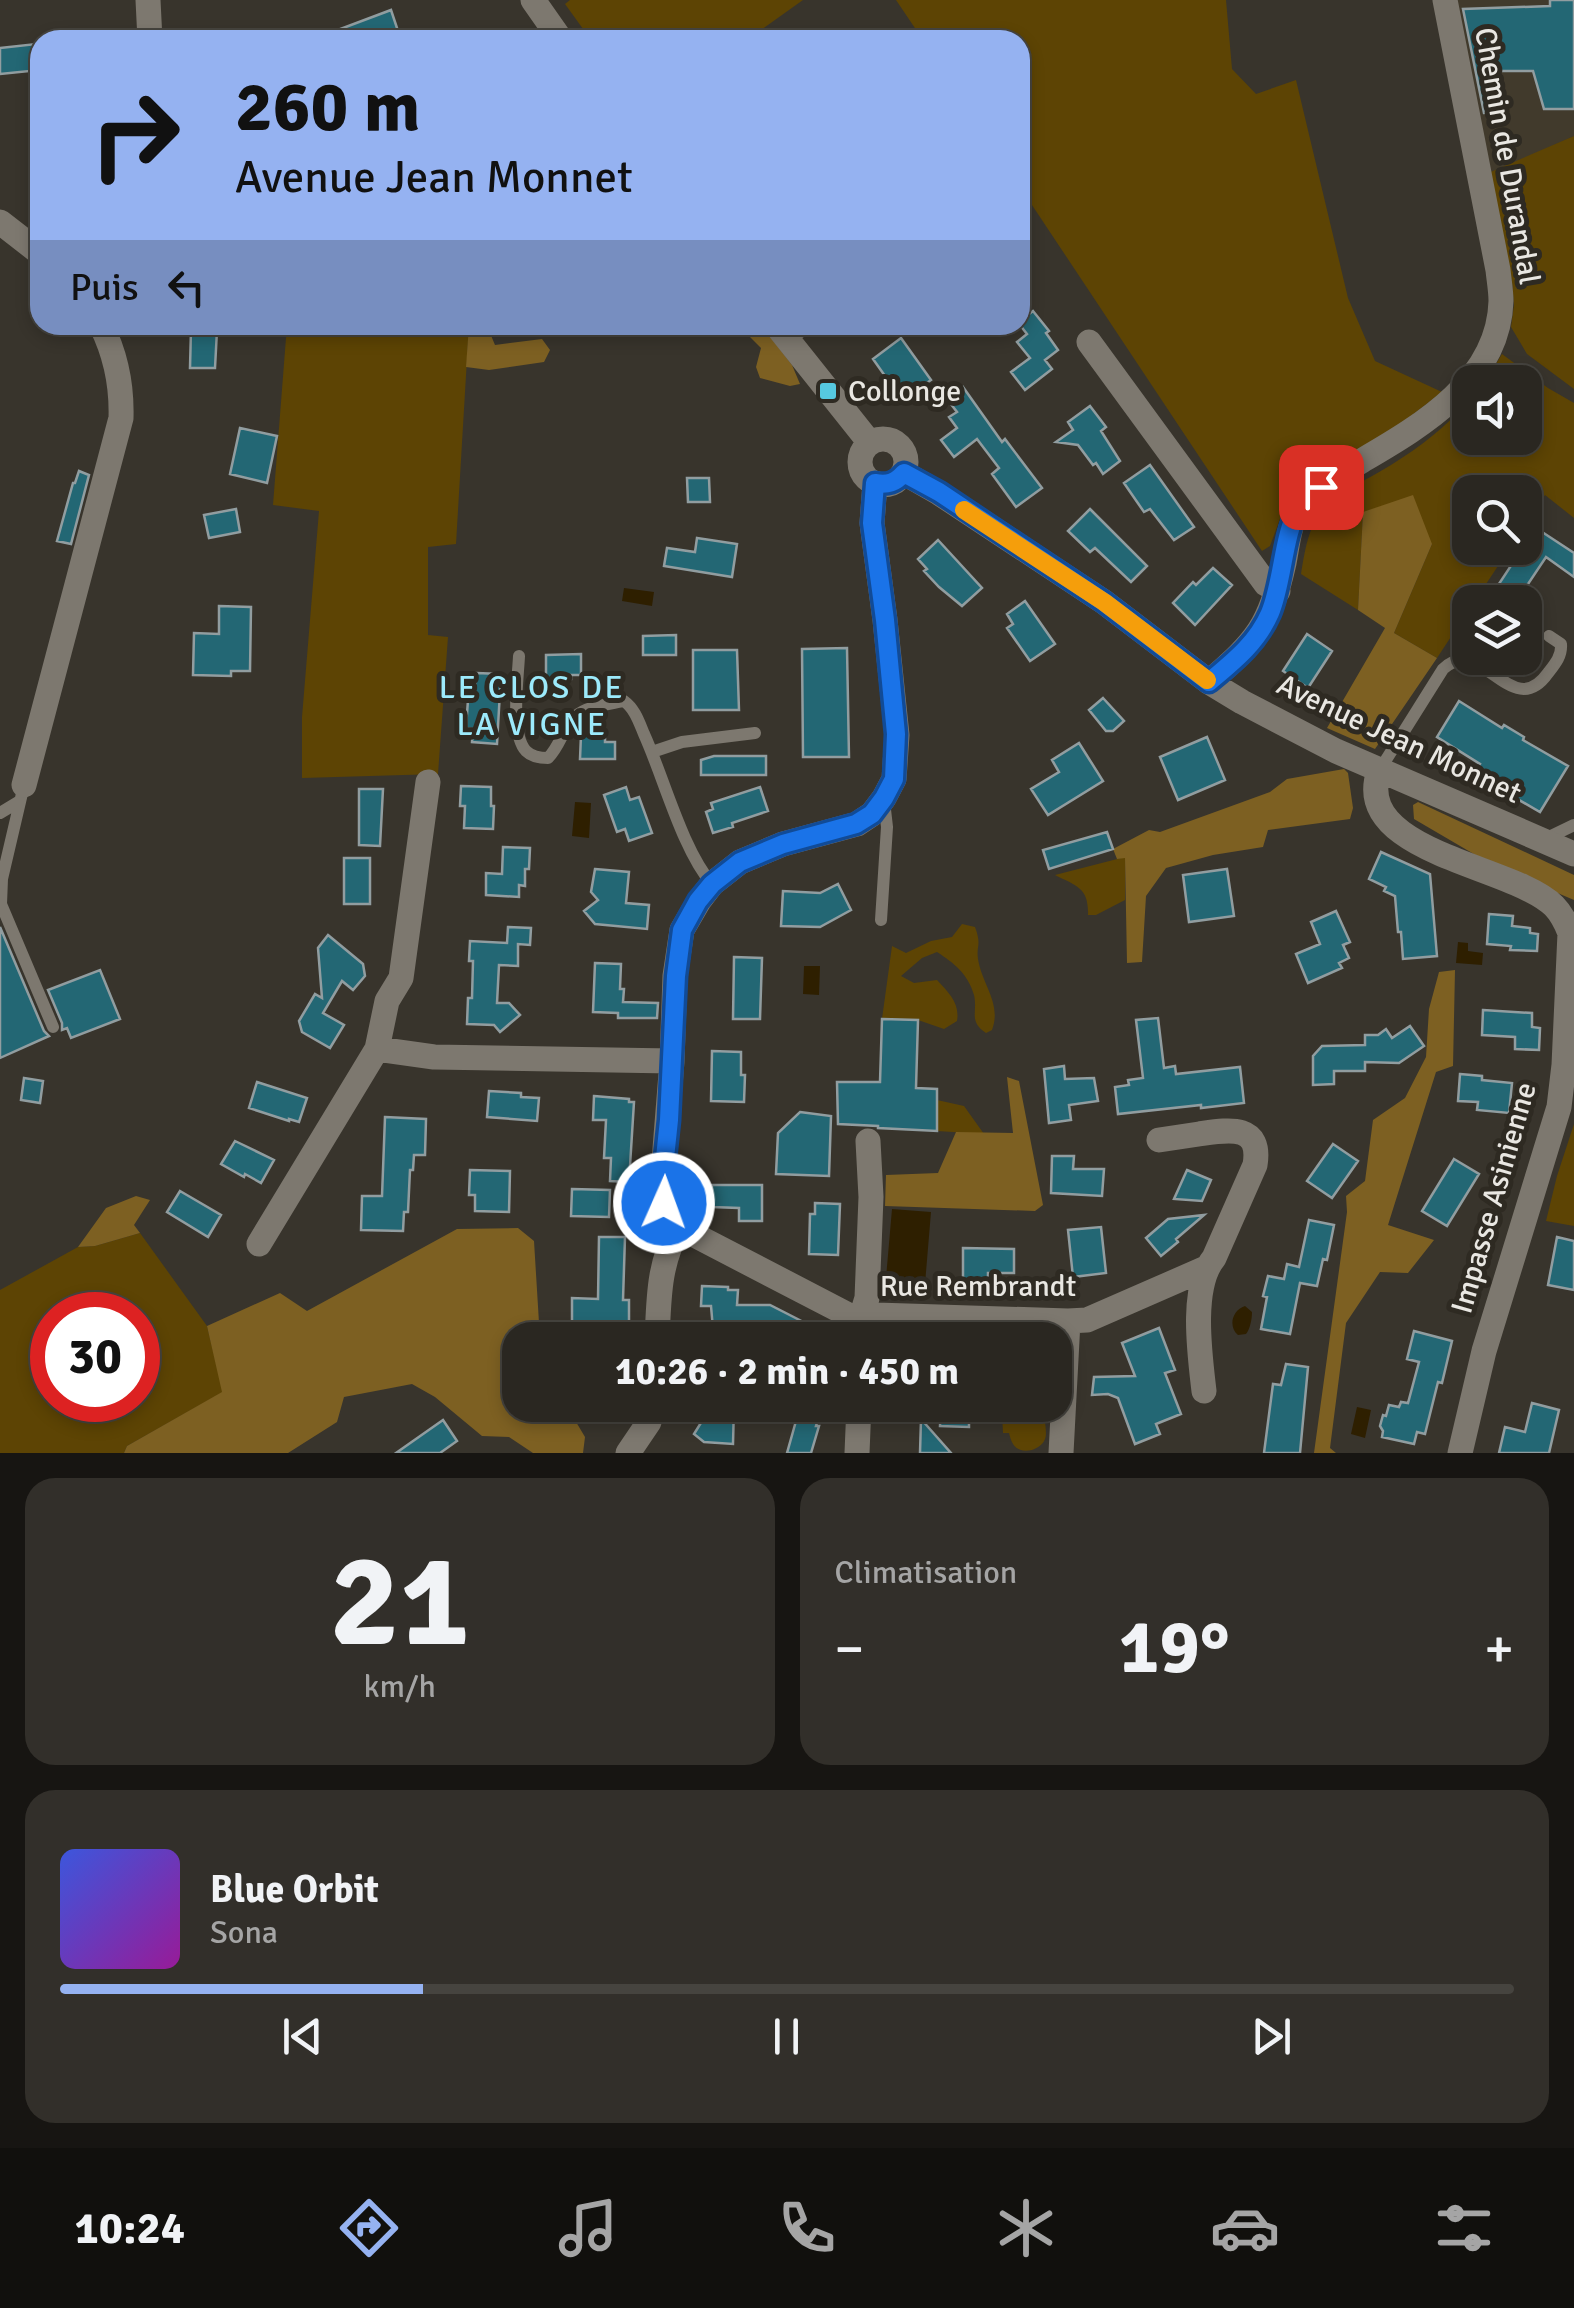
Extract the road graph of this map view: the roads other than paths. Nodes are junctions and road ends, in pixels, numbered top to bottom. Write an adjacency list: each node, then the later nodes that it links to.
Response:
1 (148, 0): 4 (street)
2 (534, 0): 5 (street)
3 (1445, 0): 14 (street, Chemin de Durandal)
4 (150, 30)
5 (555, 30)
6 (0, 222): 7 (street)
7 (30, 245)
8 (105, 335): 22 (street)
9 (784, 335): 11 (street)
10 (1089, 342): 14 (street)
11 (870, 443): 12 (street); 13 (street)
12 (904, 473): 13 (street); 17 (street, Avenue Jean Monnet)
13 (875, 483): 23 (street)
14 (1278, 591): 17 (street, Chemin de Durandal)
15 (1549, 636): 20 (lane)
16 (518, 656): 19 (lane)
17 (1209, 682): 20 (street, Avenue Jean Monnet)
18 (756, 733): 19 (lane)
19 (652, 752): 28 (lane)
20 (1379, 771): 26 (street, Avenue Jean Monnet); 49 (street, Impasse Asinienne)
21 (428, 782): 31 (street)
22 (22, 793): 24 (lane); 30 (lane)
23 (884, 798): 28 (street); 29 (lane)
24 (0, 813)
25 (1574, 825): 26 (lane)
26 (1542, 840): 27 (street, Avenue Jean Monnet)
27 (1574, 854)
28 (712, 884): 32 (street)
29 (881, 920)
30 (53, 1027)
31 (377, 1049): 32 (street); 36 (street)
32 (672, 1061): 35 (street)
33 (1158, 1140): 37 (street)
34 (868, 1141): 41 (street)
35 (679, 1227): 39 (street); 40 (street)
36 (259, 1244)
37 (1206, 1268): 38 (street, Rue Rembrandt); 43 (street)
38 (1068, 1321): 42 (street, Rue Rembrandt); 48 (street)
39 (658, 1322)
40 (847, 1322)
41 (862, 1322)
42 (869, 1322)
43 (1204, 1391)
44 (650, 1422): 46 (street)
45 (858, 1422): 47 (street)
46 (635, 1444)
47 (857, 1453)
48 (1061, 1453)
49 (1460, 1453)

